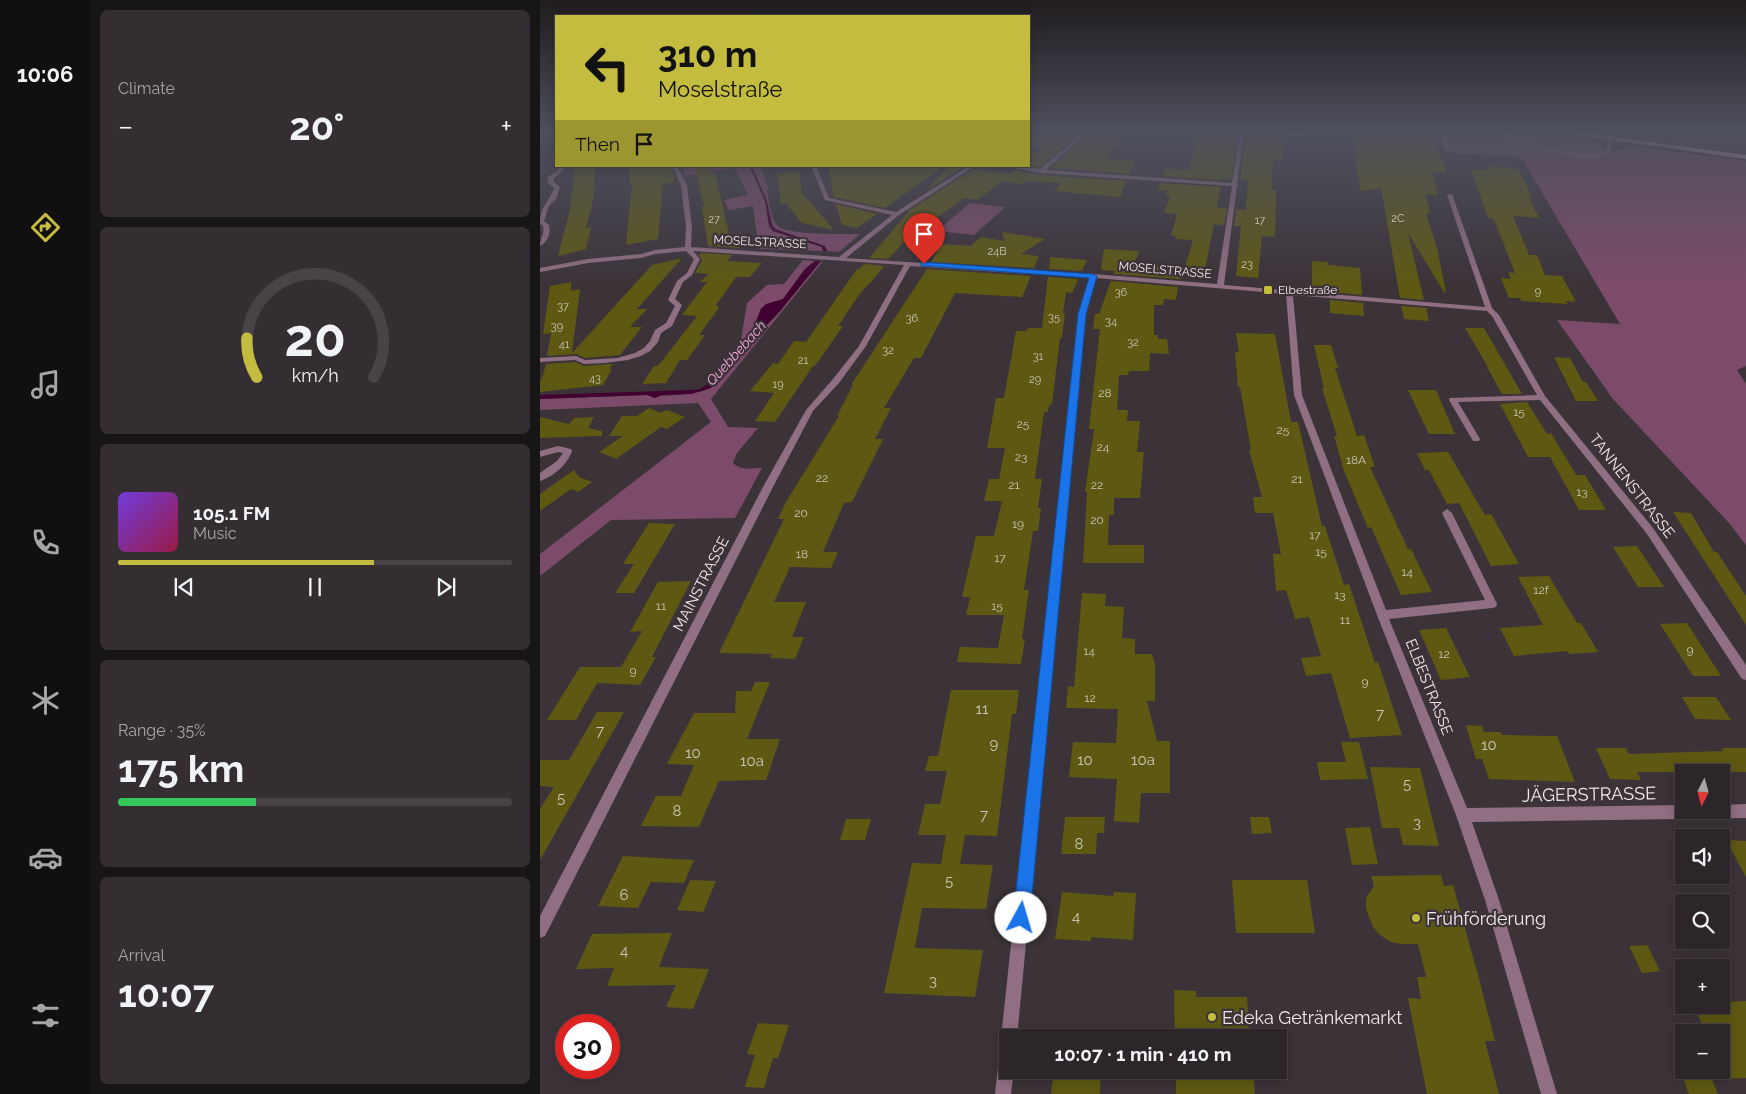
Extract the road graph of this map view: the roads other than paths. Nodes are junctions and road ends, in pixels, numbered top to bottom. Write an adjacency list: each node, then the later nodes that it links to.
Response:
1 (551, 183): 9 (street)
2 (683, 183): 10 (street)
3 (820, 183): 8 (street)
4 (946, 183): 8 (street)
5 (1207, 183): 6 (street)
6 (1236, 185): 15 (street)
7 (1450, 195): 17 (street, TANNENSTRASSE)
8 (897, 214): 11 (street)
9 (540, 244)
10 (688, 249): 11 (street, MOSELSTRASSE); 13 (street, MOSELSTRASSE); 18 (street)
11 (842, 258): 12 (street, MOSELSTRASSE)
12 (908, 263): 14 (street, MOSELSTRASSE); 28 (street, MAINSTRASSE)
13 (540, 270)
14 (1093, 276): 15 (street, MOSELSTRASSE); 29 (street)
15 (1220, 286): 16 (street, MOSELSTRASSE)
16 (1289, 292): 17 (street, MOSELSTRASSE); 24 (street, ELBESTRASSE)
17 (1492, 312): 19 (street, TANNENSTRASSE)
18 (540, 360)
19 (1542, 397): 20 (street); 25 (street, TANNENSTRASSE)
20 (1476, 440)
21 (540, 454): 22 (street)
22 (540, 478)
23 (1446, 513): 24 (street)
24 (1382, 615): 27 (street, ELBESTRASSE)
25 (1746, 675)
26 (1746, 811): 27 (street, JÄGERSTRASSE)
27 (1463, 815): 32 (street, ELBESTRASSE)
28 (540, 931)
29 (1010, 1029)
30 (1005, 1079): 31 (street)
31 (1003, 1094)
32 (1549, 1094)

